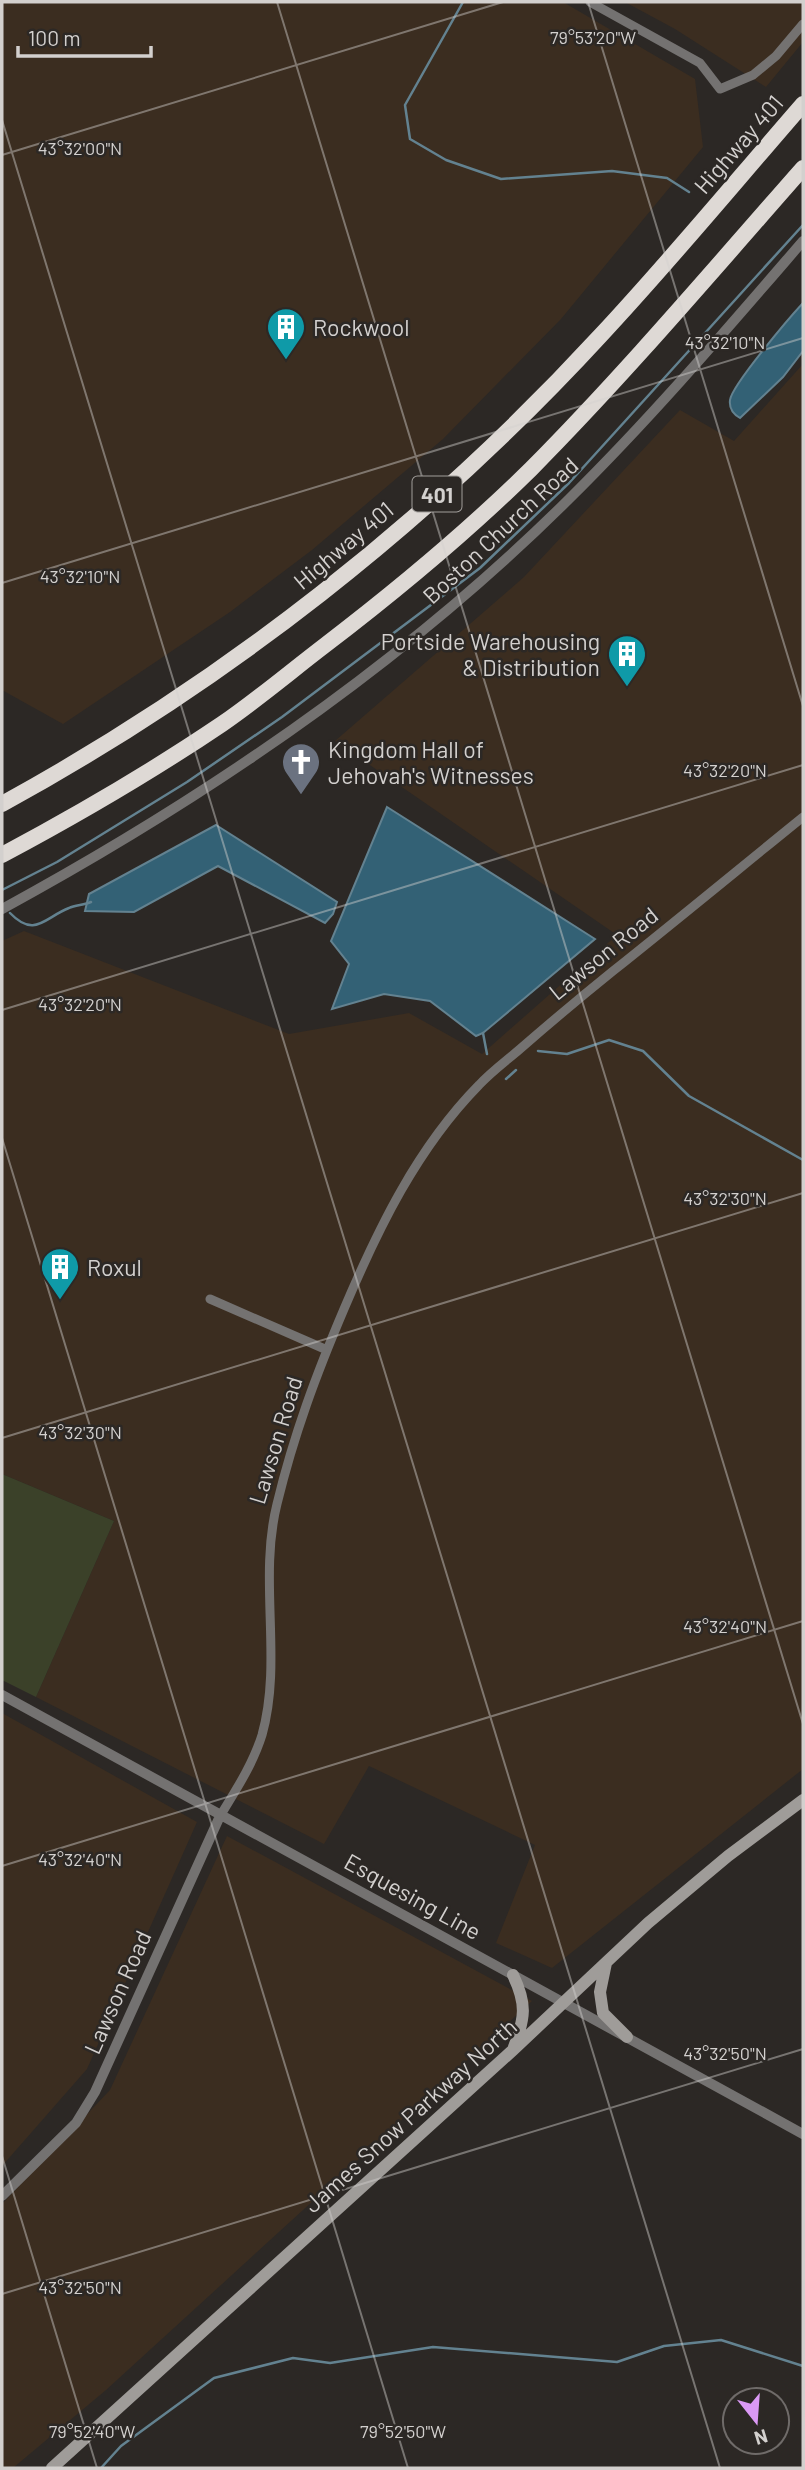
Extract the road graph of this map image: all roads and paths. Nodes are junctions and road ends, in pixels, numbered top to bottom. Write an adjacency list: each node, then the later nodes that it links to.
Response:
1 (590, 2): 2 (street)
2 (803, 24)
3 (803, 104): 6 (highway, Highway 401 / 401)
4 (803, 167): 8 (highway, 401)
5 (803, 241): 9 (street, Boston Church Road)
6 (2, 804)
7 (803, 817): 11 (street, Lawson Road)
8 (2, 855)
9 (2, 909)
10 (210, 1299): 11 (street)
11 (327, 1350): 14 (street, Lawson Road)
12 (2, 1695): 14 (street, Esquesing Line)
13 (803, 1800): 15 (main road, James Snow Parkway North)
14 (220, 1816): 16 (street, Esquesing Line); 21 (street, Lawson Road)
15 (606, 1963): 17 (main road, James Snow Parkway North); 18 (main road)
16 (513, 1975): 17 (street, Esquesing Line); 19 (main road)
17 (563, 2003): 18 (street, Esquesing Line); 19 (main road, James Snow Parkway North)
18 (627, 2037): 20 (street, Esquesing Line)
19 (513, 2050): 22 (main road, James Snow Parkway North)
20 (803, 2134)
21 (2, 2196)
22 (52, 2468)

